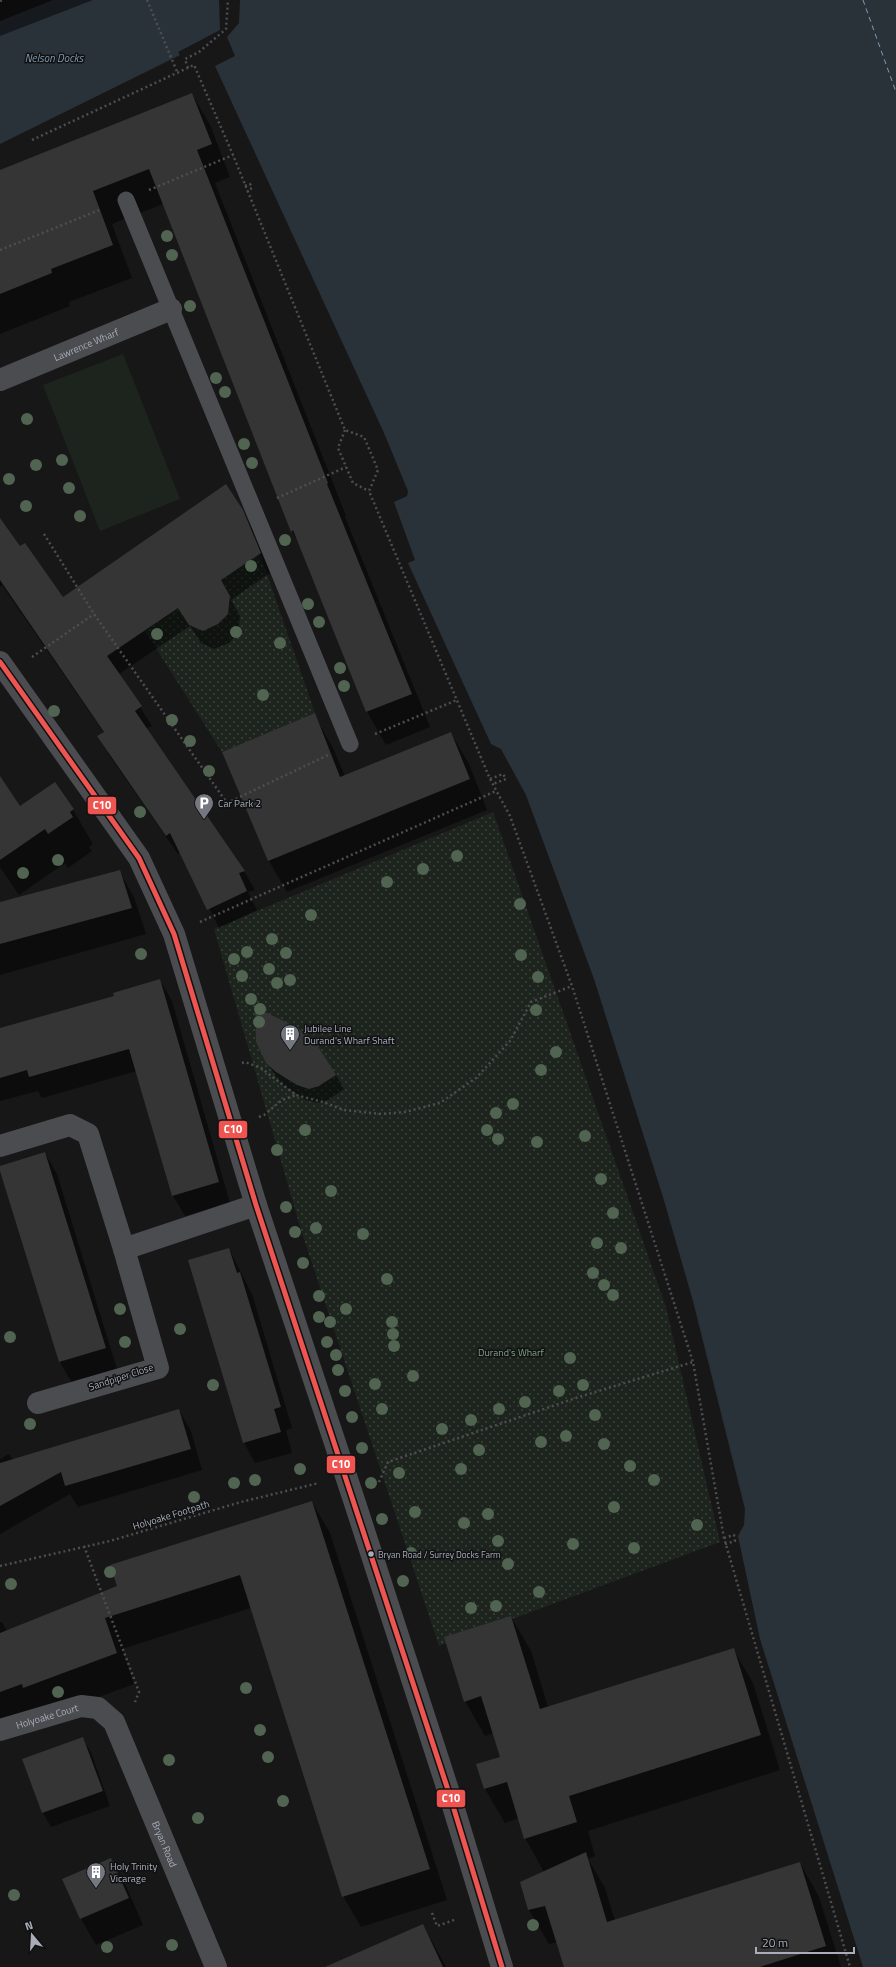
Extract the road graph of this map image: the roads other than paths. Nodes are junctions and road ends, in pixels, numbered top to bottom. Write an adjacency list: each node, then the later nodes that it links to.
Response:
1 (126, 200): 2 (lane)
2 (171, 310): 3 (street, Lawrence Wharf); 5 (lane)
3 (0, 380)
4 (0, 662): 7 (street)
5 (350, 744)
6 (0, 1146): 8 (street, Sandpiper Close)
7 (256, 1205): 8 (street); 13 (street)
8 (124, 1249): 9 (street, Sandpiper Close)
9 (38, 1403)
10 (114, 1722): 11 (street, Holyoake Court); 12 (street, Bryan Road)
11 (0, 1730)
12 (216, 1967)
13 (502, 1967)

